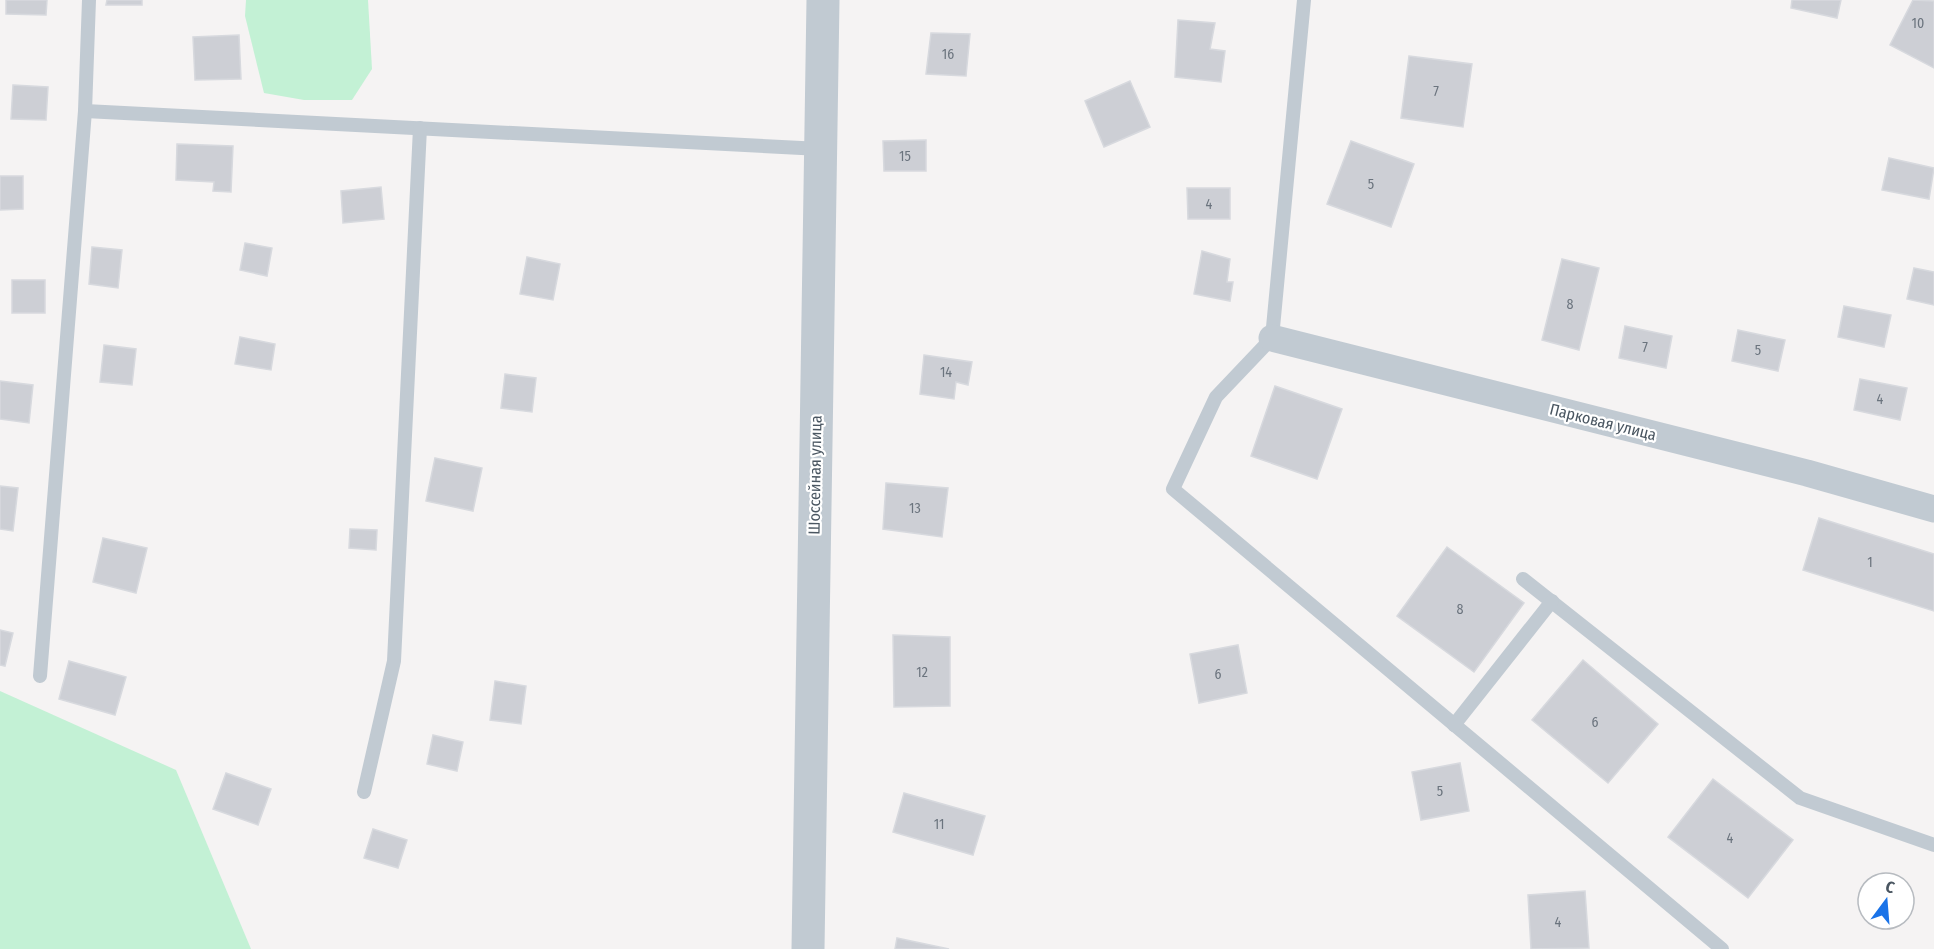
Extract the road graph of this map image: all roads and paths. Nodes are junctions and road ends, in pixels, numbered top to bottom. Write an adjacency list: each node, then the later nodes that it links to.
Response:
1 (89, 0): 4 (lane)
2 (823, 0): 6 (street, Шоссейная улица)
3 (1304, 0): 7 (lane)
4 (85, 111): 5 (lane); 11 (lane)
5 (420, 128): 6 (lane); 13 (lane)
6 (821, 149): 15 (street, Шоссейная улица)
7 (1272, 338): 8 (street, Парковая улица); 12 (lane)
8 (1934, 509)
9 (1523, 579): 10 (lane)
10 (1552, 601): 12 (lane); 14 (lane)
11 (40, 676)
12 (1454, 725): 16 (lane)
13 (364, 792)
14 (1934, 845)
15 (808, 949)
16 (1722, 949)

